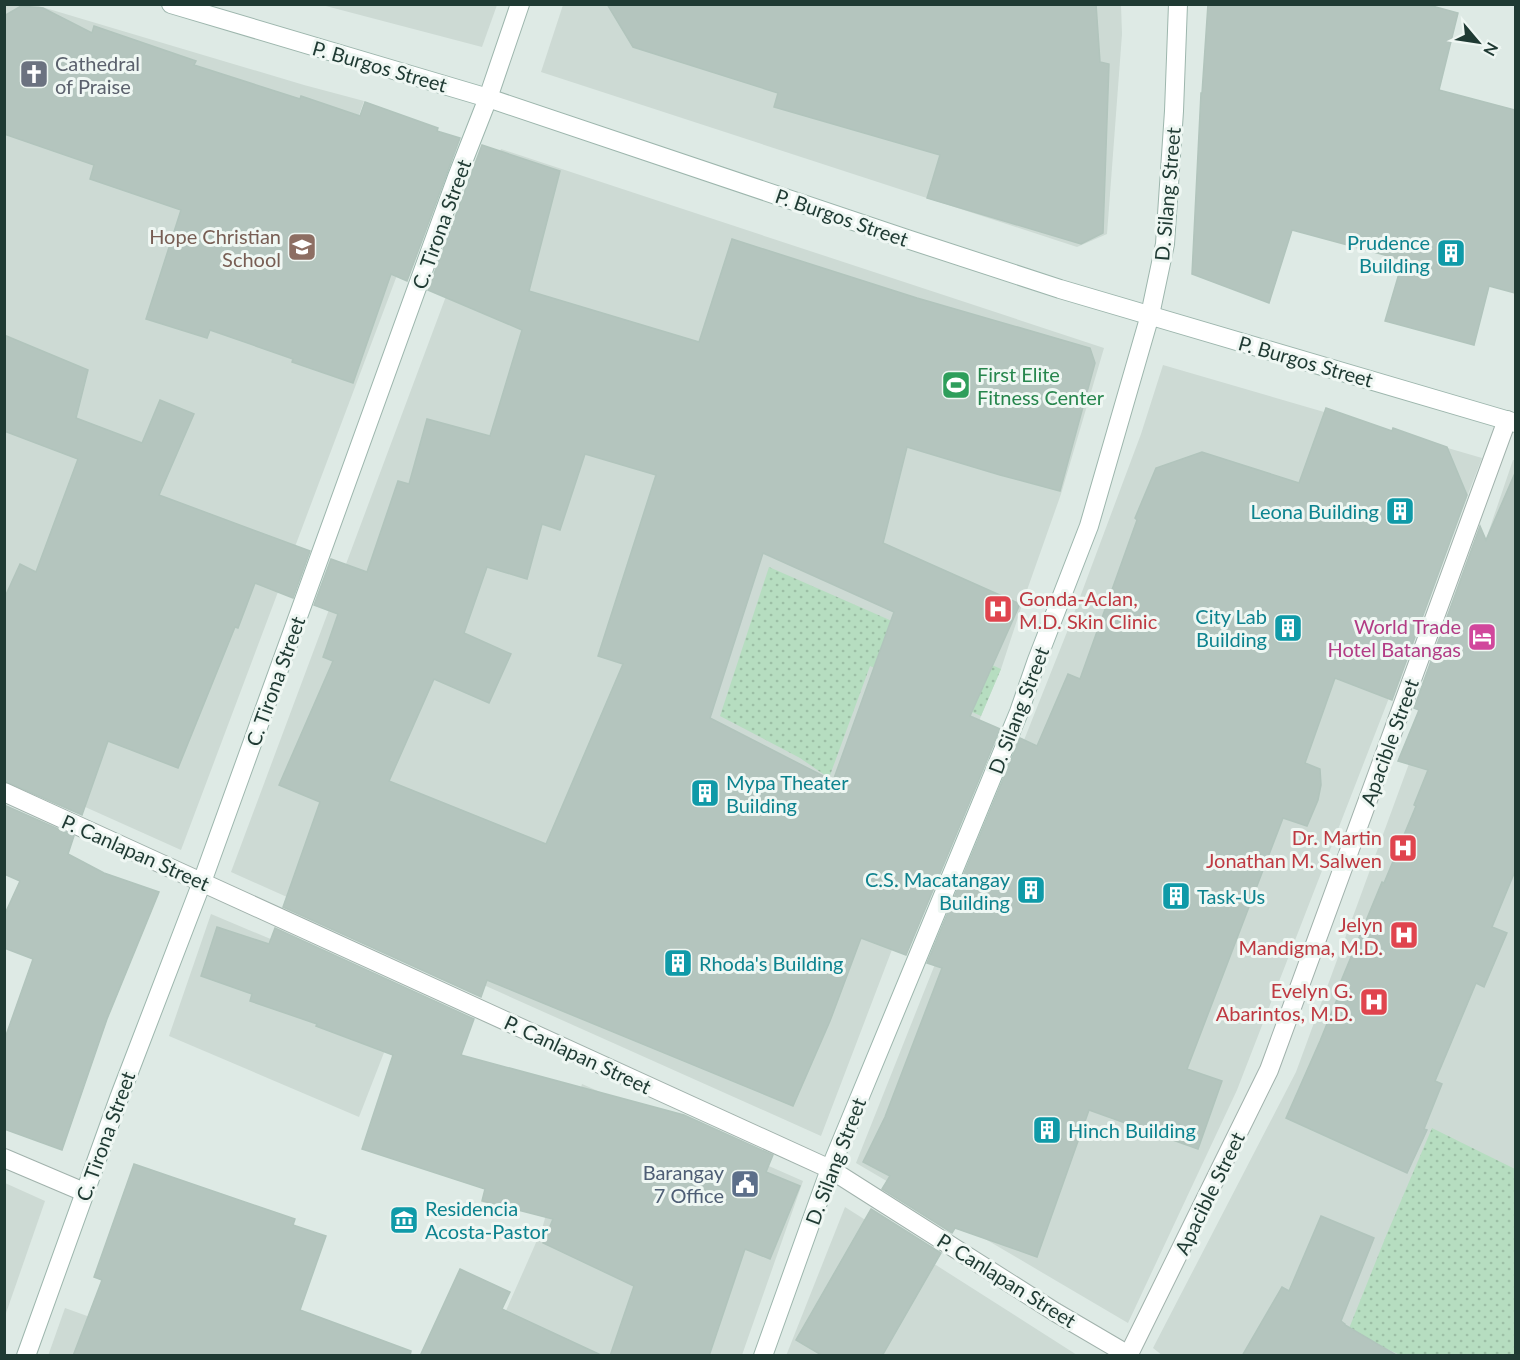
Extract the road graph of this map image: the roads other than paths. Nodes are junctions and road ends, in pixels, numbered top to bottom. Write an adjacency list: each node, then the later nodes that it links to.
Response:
1 (171, 4): 4 (main road, P. Burgos Street)
2 (520, 4): 4 (main road, C. Tirona Street)
3 (1178, 4): 5 (main road, D. Silang Street)
4 (488, 98): 5 (main road, P. Burgos Street); 8 (main road, C. Tirona Street)
5 (1150, 315): 6 (main road, P. Burgos Street); 10 (main road, D. Silang Street)
6 (1511, 422): 12 (main road, Apacible Street)
7 (4, 792): 8 (main road, P. Canlapan Street)
8 (202, 882): 10 (main road, P. Canlapan Street); 11 (main road, C. Tirona Street)
9 (4, 1158): 11 (main road)
10 (830, 1169): 12 (main road, P. Canlapan Street); 14 (main road, D. Silang Street)
11 (84, 1192): 13 (main road, C. Tirona Street)
12 (1130, 1355)
13 (26, 1356)
14 (763, 1356)

